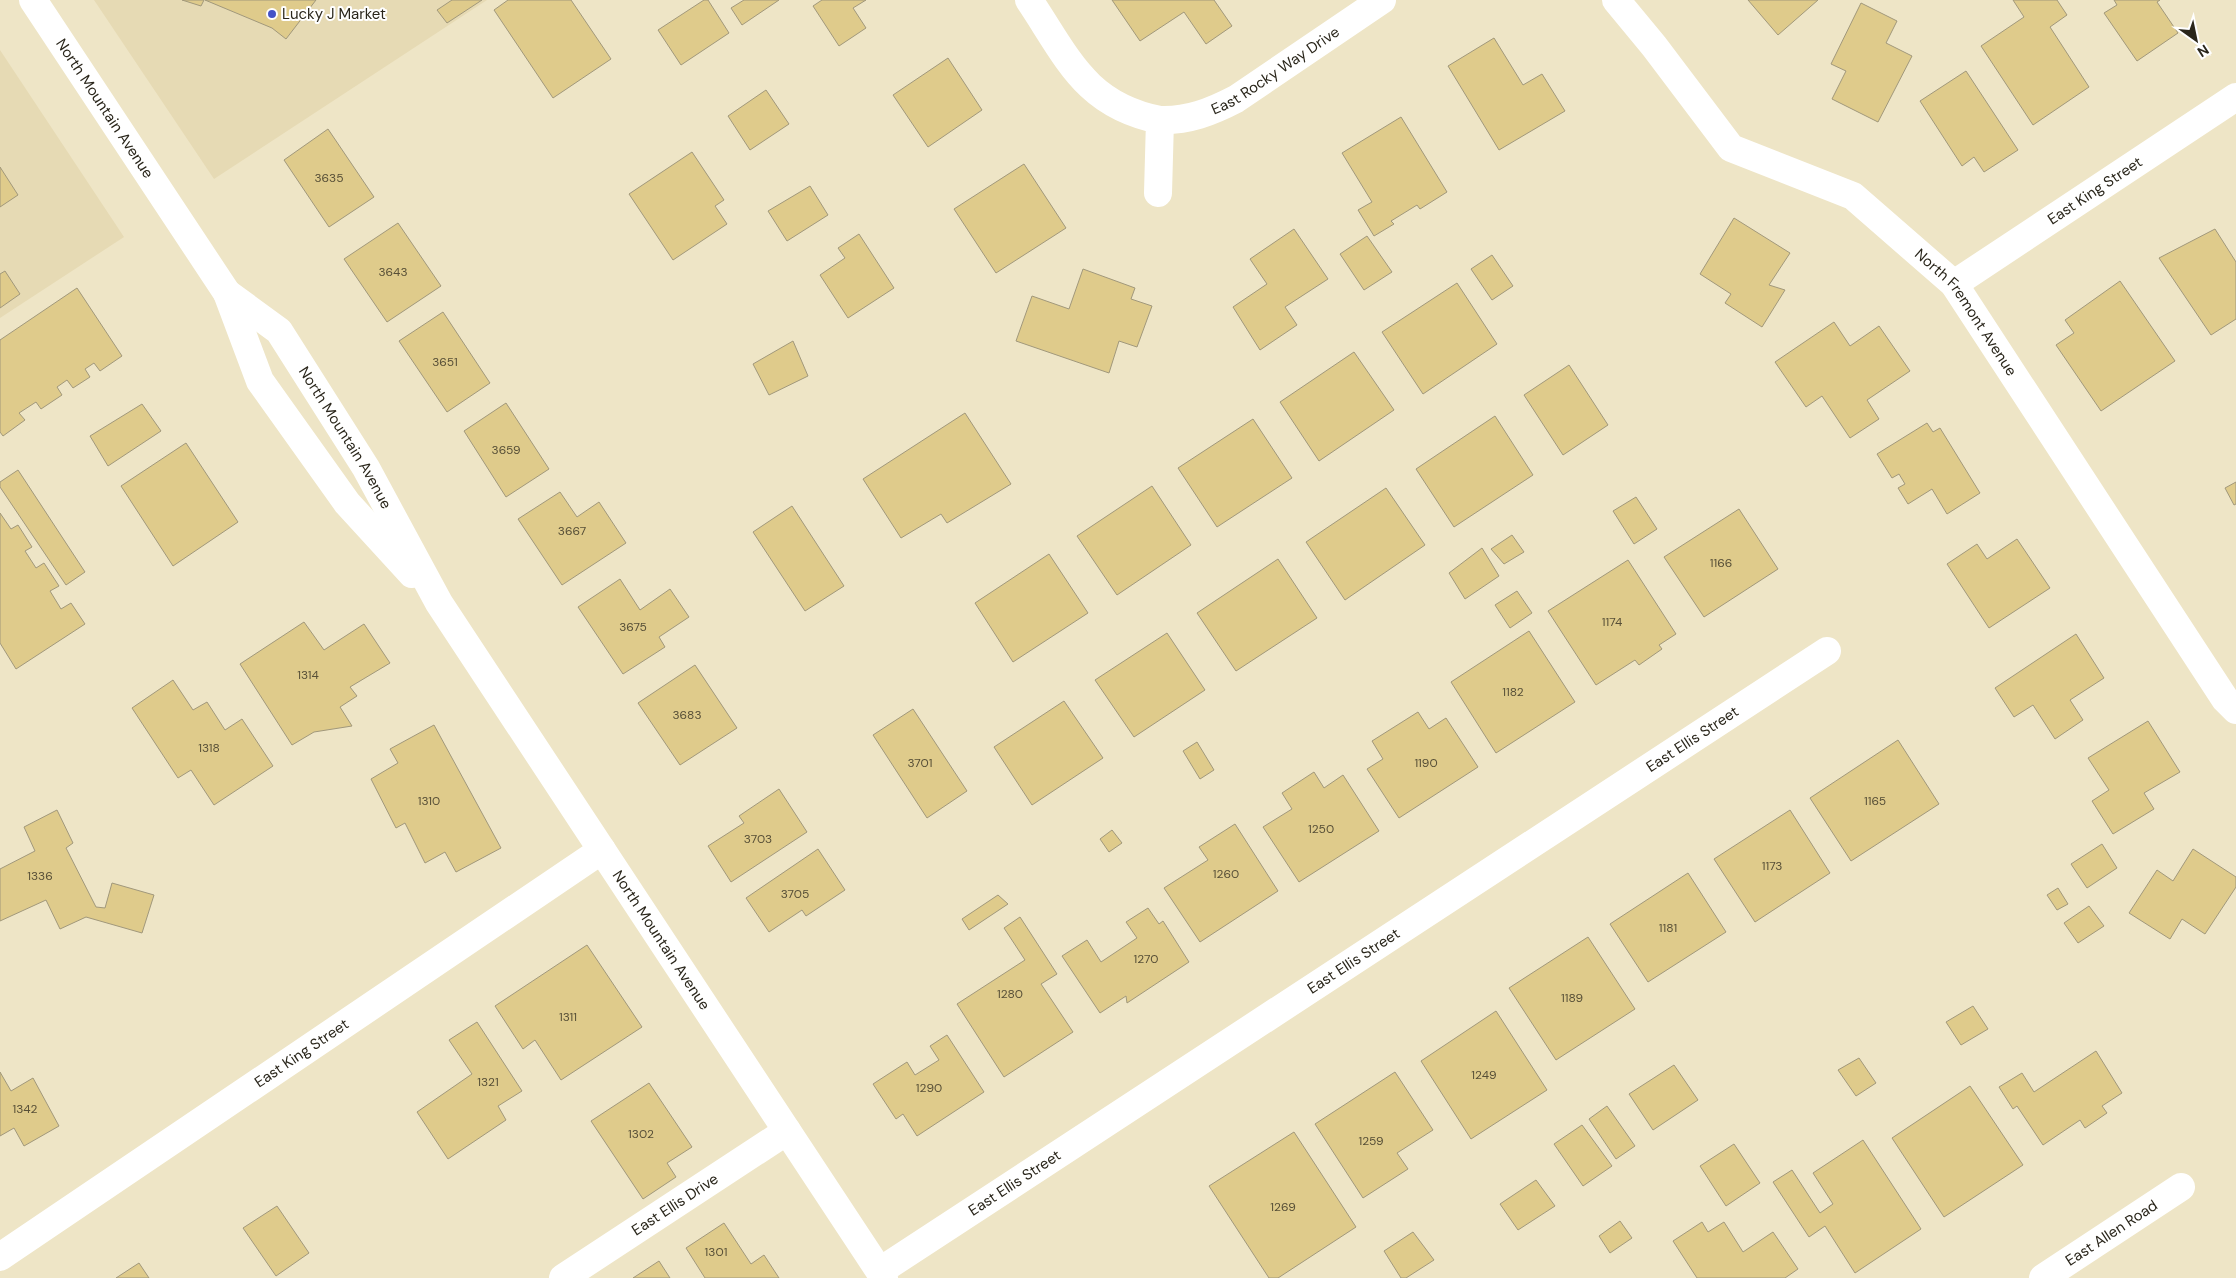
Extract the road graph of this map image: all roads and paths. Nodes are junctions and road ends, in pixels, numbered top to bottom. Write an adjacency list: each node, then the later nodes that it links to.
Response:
1 (33, 0): 9 (street, North Mountain Avenue)
2 (1029, 0): 6 (street, East Rocky Way Drive)
3 (1382, 0): 6 (street, East Rocky Way Drive)
4 (1616, 0): 8 (street, North Fremont Avenue)
5 (2236, 97): 8 (street, East King Street)
6 (1160, 120): 7 (street)
7 (1158, 193)
8 (1954, 284): 12 (street, North Fremont Avenue)
9 (227, 293): 10 (street, North Mountain Avenue); 10 (street, North Mountain Avenue)
10 (439, 603): 13 (street, North Mountain Avenue)
11 (1828, 651): 17 (street, East Ellis Street)
12 (2236, 710)
13 (602, 850): 14 (street, North Mountain Avenue); 16 (street, East King Street)
14 (787, 1130): 17 (street, North Mountain Avenue); 18 (street, East Ellis Drive)
15 (2181, 1187): 19 (street, East Allen Road)
16 (0, 1257)
17 (882, 1275)
18 (563, 1278)
19 (2043, 1278)

